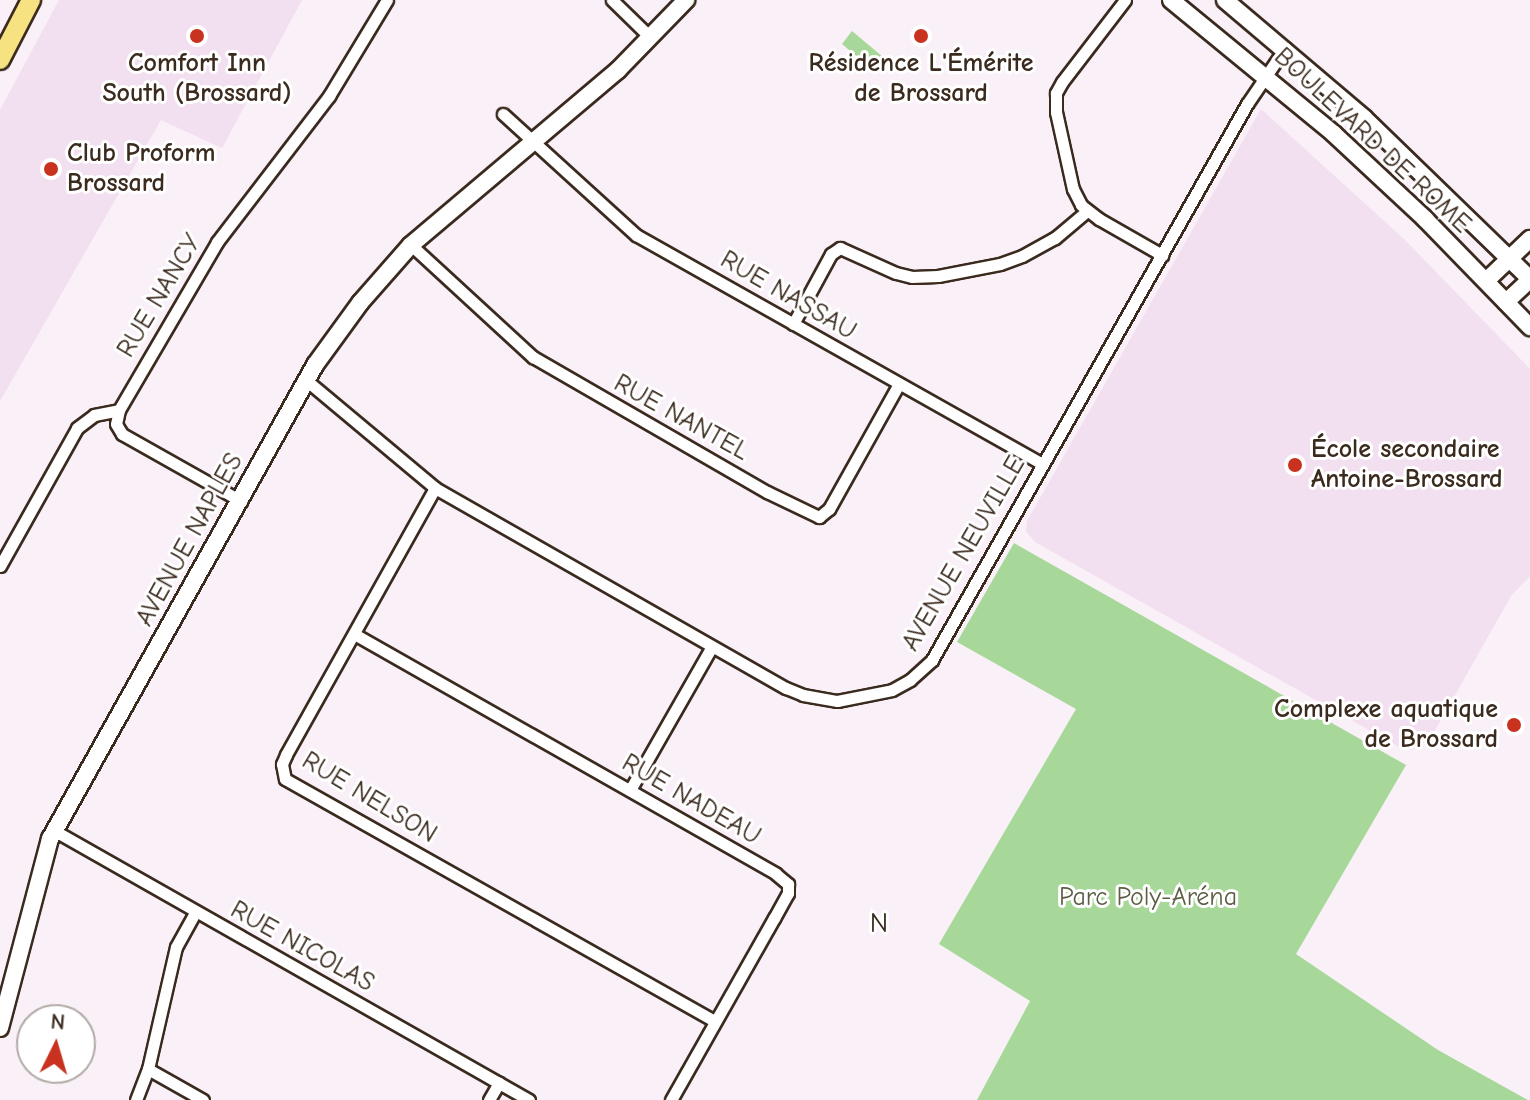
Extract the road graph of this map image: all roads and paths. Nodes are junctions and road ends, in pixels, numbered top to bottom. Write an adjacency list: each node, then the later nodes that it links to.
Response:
1 (31, 0): 10 (main road)
2 (387, 0): 26 (street, RUE NANCY)
3 (612, 0): 8 (street)
4 (686, 0): 8 (street, AVENUE NAPLES)
5 (1125, 0): 14 (street)
6 (1171, 0): 11 (street, BOULEVARD DE ROME)
7 (1225, 0): 9 (street, BOULEVARD DE ROME)
8 (651, 38): 13 (street, AVENUE NAPLES)
9 (1285, 48): 11 (street, AVENUE NEUVILLE); 18 (street, BOULEVARD DE ROME)
10 (0, 60)
11 (1265, 74): 17 (street, AVENUE NEUVILLE); 20 (street, BOULEVARD DE ROME)
12 (503, 114): 13 (street)
13 (530, 141): 16 (street, AVENUE NAPLES); 22 (street, RUE NASSAU)
14 (1087, 211): 17 (street); 22 (street)
15 (1530, 239): 18 (street)
16 (411, 245): 24 (street, AVENUE NAPLES); 25 (street, RUE NANTEL)
17 (1162, 255): 27 (street, AVENUE NEUVILLE)
18 (1510, 258): 19 (street, BOULEVARD DE ROME); 20 (street)
19 (1530, 280): 21 (street)
20 (1486, 281): 21 (street, BOULEVARD DE ROME)
21 (1506, 302): 23 (street, BOULEVARD DE ROME)
22 (793, 324): 25 (street, RUE NASSAU)
23 (1530, 327)
24 (306, 380): 28 (street, AVENUE NEUVILLE); 29 (street, AVENUE NAPLES)
25 (899, 384): 27 (street, RUE NASSAU)
26 (119, 410): 29 (street); 30 (street)
27 (1042, 464): 32 (street, AVENUE NEUVILLE)
28 (435, 488): 31 (street, RUE NELSON); 32 (street, AVENUE NEUVILLE)
29 (241, 501): 34 (street, AVENUE NAPLES)
30 (0, 566)
31 (356, 635): 33 (street, RUE NADEAU); 37 (street, RUE NELSON)
32 (711, 648): 33 (street)
33 (630, 790): 37 (street, RUE NADEAU)
34 (55, 831): 35 (street, RUE NICOLAS); 36 (street, AVENUE NAPLES)
35 (195, 913): 39 (street); 40 (street, RUE NICOLAS)
36 (5, 990): 38 (street, AVENUE NAPLES)
37 (715, 1021): 45 (street, RUE NADEAU)
38 (0, 1028)
39 (148, 1069): 41 (street); 42 (street)
40 (499, 1083): 43 (street); 44 (street, RUE NICOLAS)
41 (136, 1100)
42 (203, 1100)
43 (489, 1100)
44 (529, 1100)
45 (671, 1100)

